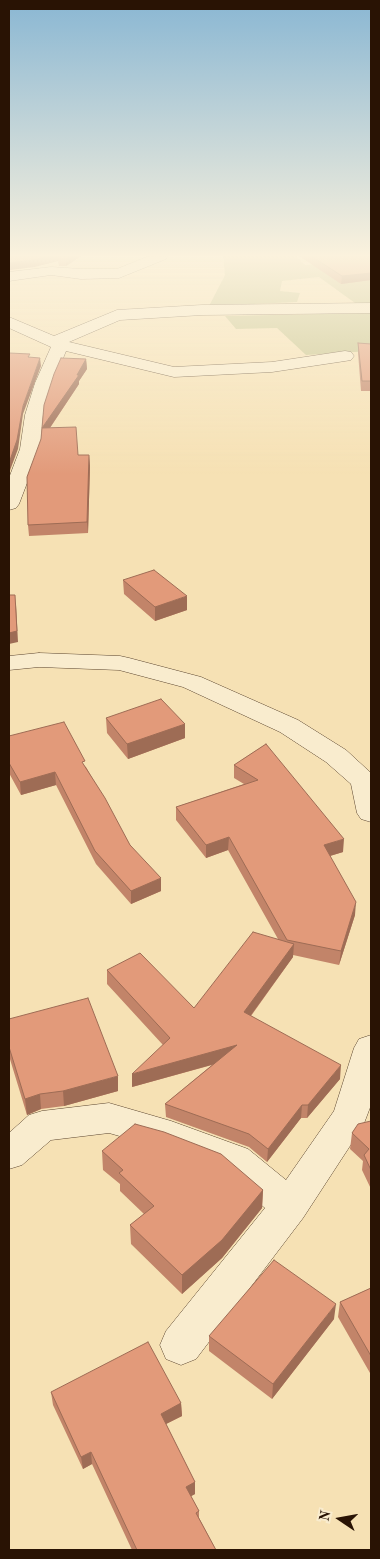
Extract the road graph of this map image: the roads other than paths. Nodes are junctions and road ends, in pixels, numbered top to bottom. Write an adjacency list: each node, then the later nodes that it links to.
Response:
1 (20, 329): 3 (street)
2 (90, 329): 3 (street)
3 (57, 344): 4 (street); 5 (street)
4 (345, 356)
5 (9, 504)
6 (9, 663): 7 (street)
7 (370, 799)
8 (371, 1048): 10 (street)
9 (9, 1154): 10 (street)
10 (290, 1206): 11 (street)
11 (181, 1345)

